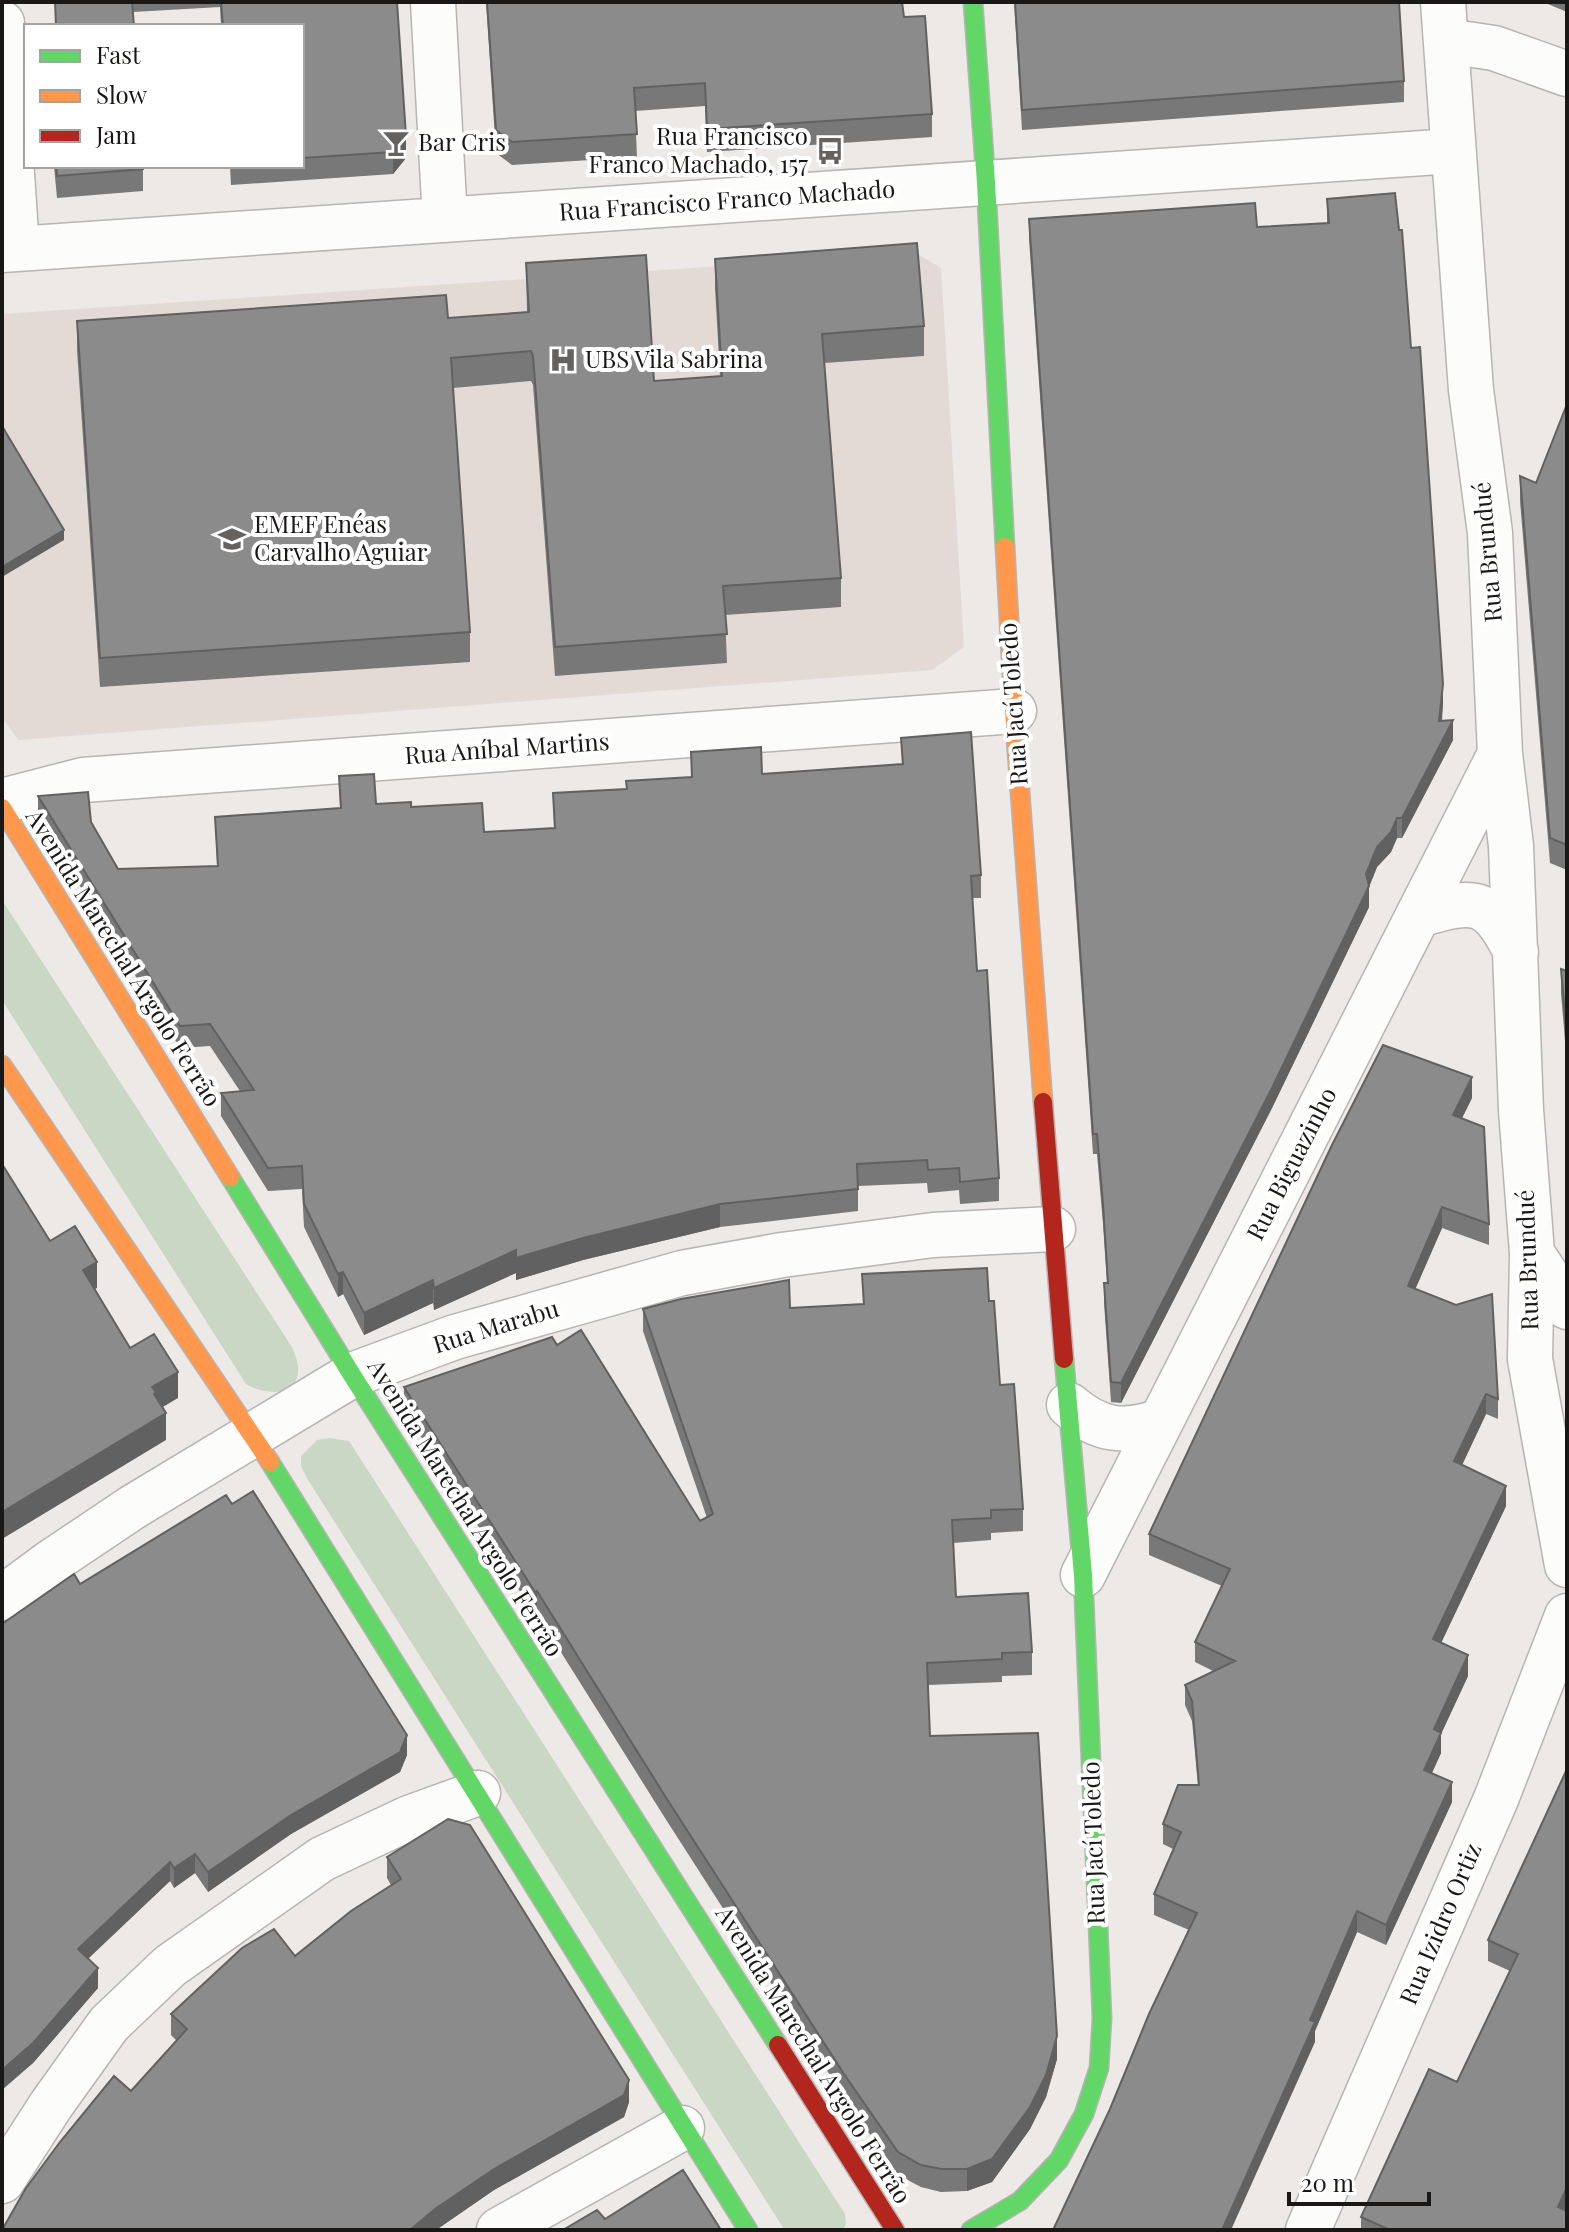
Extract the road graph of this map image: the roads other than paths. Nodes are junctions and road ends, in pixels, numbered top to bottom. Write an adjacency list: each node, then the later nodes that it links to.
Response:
1 (433, 2): 8 (street)
2 (973, 2): 7 (street, Rua Jací Toledo)
3 (1445, 22): 5 (street); 6 (street, Rua Brundué)
4 (2, 23): 9 (street)
5 (1567, 74)
6 (1453, 151): 7 (street, Rua Francisco Franco Machado); 11 (street, Rua Brundué)
7 (986, 183): 8 (street, Rua Francisco Franco Machado); 10 (street, Rua Jací Toledo)
8 (445, 220): 9 (street, Rua Francisco Franco Machado)
9 (10, 250)
10 (1014, 711): 12 (street, Rua Aníbal Martins); 17 (street, Rua Jací Toledo)
11 (1500, 754): 14 (street, Rua Biguazinho); 15 (street, Rua Brundué)
12 (2, 801)
13 (2, 808): 20 (street, Avenida Marechal Argolo Ferrão)
14 (1419, 915): 15 (street, Rua Brundué); 22 (street, Rua Biguazinho)
15 (1516, 952): 18 (street, Rua Brundué)
16 (2, 1065): 23 (street)
17 (1053, 1229): 20 (street, Rua Marabu); 21 (street, Rua Jací Toledo)
18 (1532, 1253): 19 (street); 24 (street, Rua Brundué)
19 (1567, 1307)
20 (352, 1375): 23 (street, Rua Marabu); 34 (street, Avenida Marechal Argolo Ferrão)
21 (1069, 1405): 22 (street); 26 (street, Rua Jací Toledo)
22 (1161, 1421): 26 (street, Rua Biguazinho)
23 (252, 1435): 27 (street, Rua Marabu); 29 (street)
24 (1558, 1464): 25 (street, Rua Brundué)
25 (1567, 1565)
26 (1083, 1575): 35 (street, Rua Jací Toledo)
27 (2, 1598)
28 (1567, 1616): 36 (street, Rua Izidro Ortiz)
29 (478, 1793): 30 (street); 31 (street)
30 (682, 2128): 32 (street); 33 (street)
31 (2, 2181)
32 (499, 2230)
33 (748, 2230)
34 (895, 2230)
35 (971, 2230)
36 (1308, 2230)

